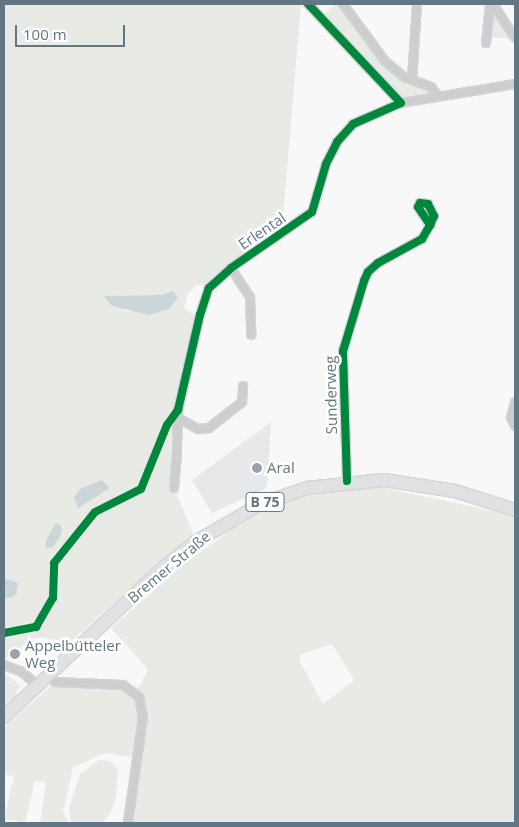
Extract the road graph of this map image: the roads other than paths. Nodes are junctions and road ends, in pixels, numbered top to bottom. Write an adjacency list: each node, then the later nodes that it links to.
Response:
1 (308, 4): 10 (street)
2 (343, 4): 7 (street)
3 (417, 4): 7 (street)
4 (492, 4): 5 (street); 6 (street)
5 (515, 38)
6 (486, 43)
7 (412, 80): 9 (street)
8 (515, 84): 9 (street, Erlental)
9 (438, 96): 10 (street, Erlental)
10 (401, 103): 12 (street, Erlental)
11 (430, 225): 18 (street, Sunderweg)
12 (231, 268): 13 (street); 16 (street, Erlental)
13 (251, 335)
14 (243, 386): 16 (street)
15 (515, 402): 17 (street)
16 (180, 419): 19 (street, Erlental)
17 (515, 426)
18 (347, 481): 20 (main road, Bremer Straße / B 75); 22 (main road, Bremer Straße / B 75)
19 (174, 488)
20 (515, 510)
21 (4, 665): 22 (street)
22 (42, 681): 23 (main road, Bremer Straße / B 75); 24 (street)
23 (4, 717)
24 (128, 823)

